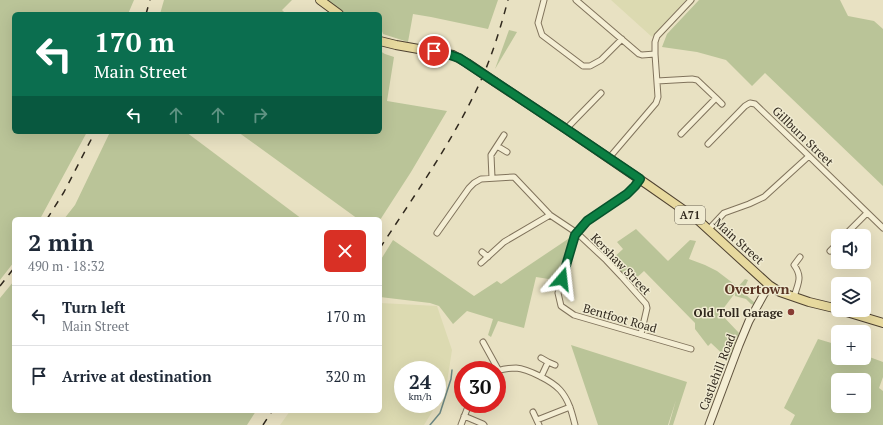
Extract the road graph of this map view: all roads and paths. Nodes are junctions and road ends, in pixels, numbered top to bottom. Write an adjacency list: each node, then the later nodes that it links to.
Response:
1 (320, 0): 5 (main road)
2 (544, 0): 6 (street)
3 (576, 0): 6 (street)
4 (691, 0): 8 (street)
5 (336, 12)
6 (622, 39): 8 (street)
7 (382, 42): 13 (main road, Main Street / A71, bridge)
8 (655, 54): 9 (street)
9 (657, 81): 11 (street); 20 (street)
10 (601, 93): 13 (street)
11 (716, 98): 12 (street); 14 (street)
12 (722, 104)
13 (566, 129): 20 (main road, Main Street / A71)
14 (681, 134)
15 (504, 135): 17 (street)
16 (708, 144): 19 (street, Gillburn Street)
17 (497, 146): 18 (street); 21 (street)
18 (507, 152)
19 (809, 156): 23 (street, Gillburn Street); 26 (street)
20 (608, 158): 22 (main road, Main Street / A71)
21 (492, 178): 24 (street); 28 (street)
22 (640, 179): 26 (main road, Main Street / A71); 29 (street, Bentfoot Road)
23 (868, 213): 25 (street, Gillburn Street); 27 (street)
24 (550, 215): 29 (street); 31 (street)
25 (883, 228)
26 (709, 229): 34 (main road, Main Street / A71)
27 (851, 229)
28 (437, 233)
29 (577, 233): 39 (street, Kershaw Street); 39 (street, Bentfoot Road)
30 (482, 252): 31 (street)
31 (488, 257): 33 (street)
32 (800, 257): 35 (street)
33 (481, 263)
34 (769, 285): 35 (main road, Main Street / A71); 53 (main road, Castlehill Road)
35 (794, 296): 36 (main road, Main Street / A71)
36 (831, 308)
37 (865, 317): 38 (main road, Main Street / A71)
38 (883, 322)
39 (640, 334): 41 (street, Bentfoot Road)
40 (483, 342): 43 (street)
41 (691, 349)
42 (541, 358): 44 (street)
43 (493, 361)
44 (548, 362): 45 (street); 47 (street)
45 (555, 365)
46 (506, 369): 47 (street)
47 (541, 377): 48 (street)
48 (570, 407): 52 (street); 56 (street)
49 (533, 412): 52 (street)
50 (465, 413): 51 (street)
51 (464, 416): 54 (street); 55 (street)
52 (538, 423)
53 (711, 424)
54 (461, 425)
55 (484, 425)
56 (575, 425)

